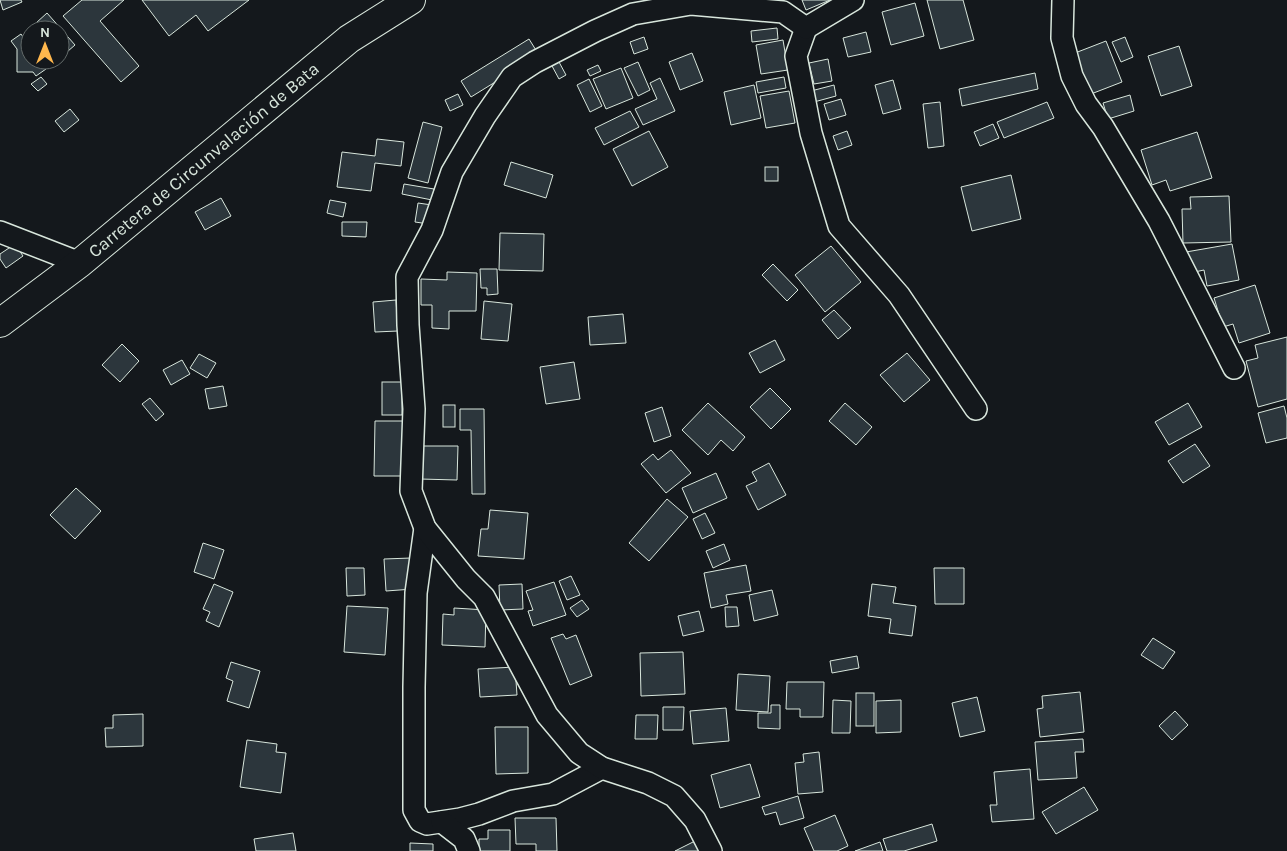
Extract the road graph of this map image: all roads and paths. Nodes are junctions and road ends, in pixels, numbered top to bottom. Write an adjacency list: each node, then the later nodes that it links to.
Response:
1 (411, 0): 6 (main road, Carretera de Circunvalación de Bata)
2 (854, 0): 4 (street)
3 (1063, 0): 8 (street)
4 (806, 28): 9 (street); 10 (street)
5 (0, 232): 6 (street)
6 (80, 264): 7 (main road, Carretera de Circunvalación de Bata)
7 (0, 323)
8 (1234, 368)
9 (976, 409)
10 (425, 528): 11 (street); 12 (street)
11 (602, 768): 12 (street); 14 (street)
12 (442, 822): 13 (street)
13 (469, 851)
14 (711, 851)

